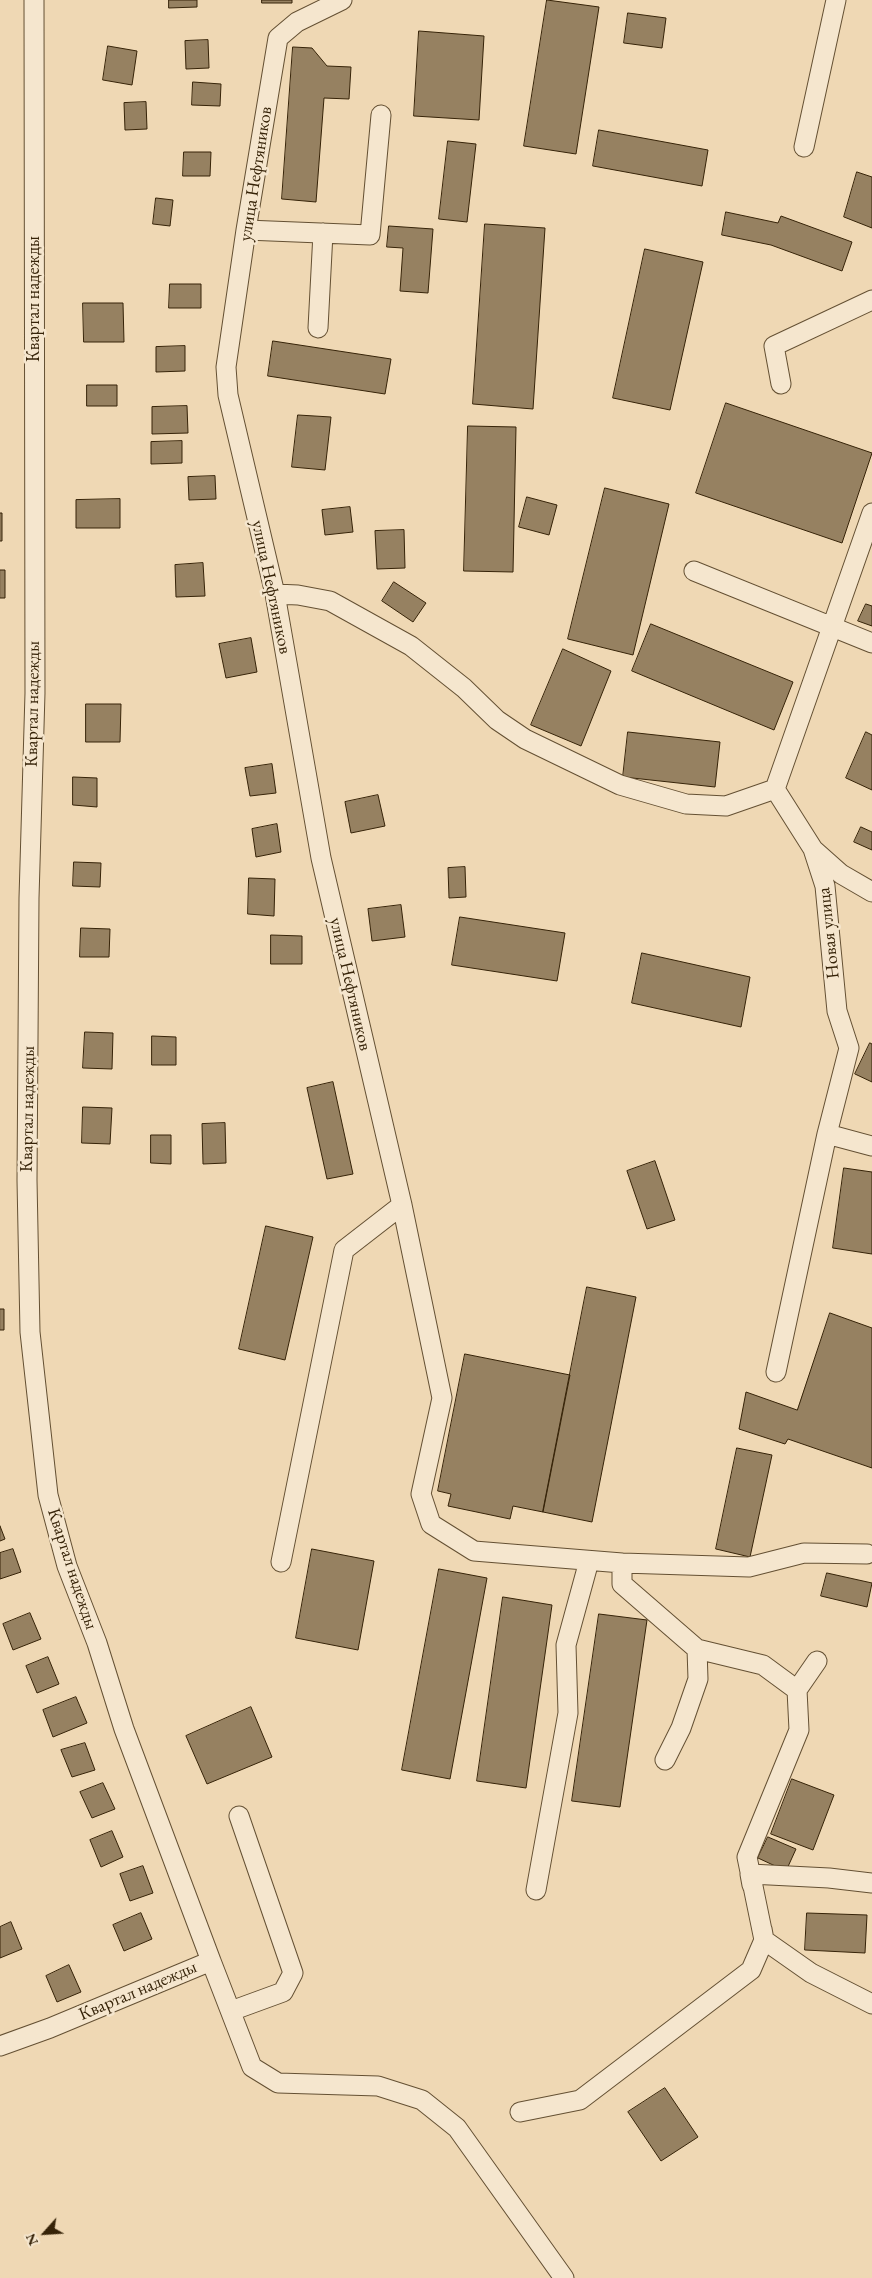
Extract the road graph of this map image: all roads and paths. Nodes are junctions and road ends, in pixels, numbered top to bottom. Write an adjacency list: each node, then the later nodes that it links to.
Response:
1 (34, 0): 36 (street, Квартал надежды)
2 (342, 0): 6 (street, улица Нефтяников)
3 (836, 0): 5 (street)
4 (381, 115): 7 (street)
5 (804, 148)
6 (246, 230): 7 (street); 13 (street, улица Нефтяников)
7 (323, 233): 9 (street)
8 (872, 300): 10 (street)
9 (318, 328)
10 (781, 384)
11 (872, 513): 14 (street)
12 (694, 571): 14 (street)
13 (275, 594): 16 (street); 21 (street, улица Нефтяников)
14 (834, 626): 15 (street); 16 (street)
15 (872, 643)
16 (776, 789): 17 (street, Новая улица)
17 (814, 849): 18 (street); 19 (street, Новая улица)
18 (872, 892)
19 (827, 1134): 20 (street); 22 (street, Новая улица)
20 (872, 1146)
21 (402, 1205): 24 (street); 25 (street, улица Нефтяников)
22 (776, 1372)
23 (867, 1554): 26 (street, улица Нефтяников)
24 (282, 1562)
25 (589, 1562): 26 (street, улица Нефтяников); 34 (street)
26 (622, 1563): 27 (street)
27 (697, 1649): 29 (street); 30 (street)
28 (818, 1661): 29 (street)
29 (797, 1690): 32 (street)
30 (665, 1760)
31 (239, 1816): 38 (street)
32 (750, 1874): 33 (street); 35 (street)
33 (872, 1883)
34 (536, 1890)
35 (764, 1940): 37 (street); 40 (street)
36 (211, 1961): 38 (street); 39 (street, Квартал надежды)
37 (872, 2004)
38 (230, 2011): 41 (street)
39 (0, 2046)
40 (520, 2112)
41 (564, 2278)

